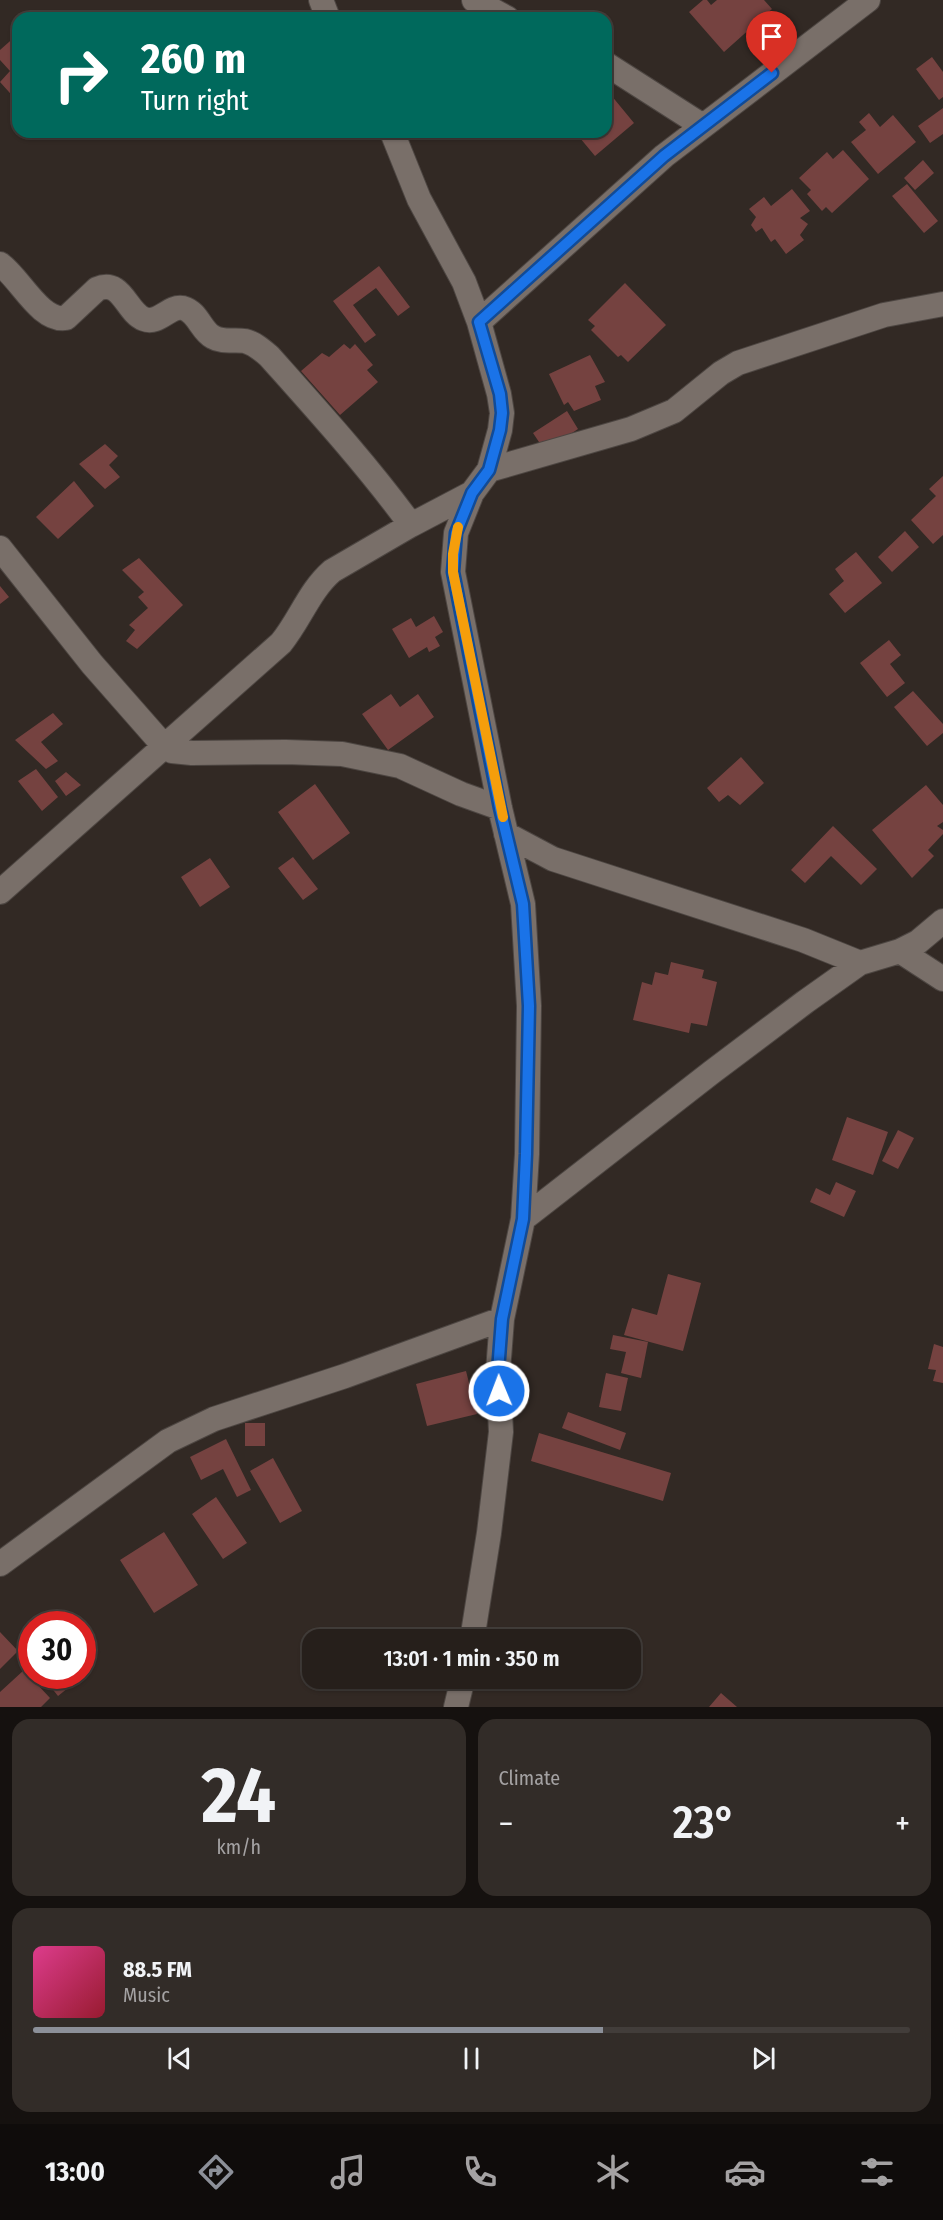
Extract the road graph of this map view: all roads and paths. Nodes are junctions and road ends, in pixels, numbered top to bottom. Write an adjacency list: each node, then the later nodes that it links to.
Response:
1 (474, 0): 3 (street)
2 (868, 0): 5 (street)
3 (496, 12)
4 (612, 68): 5 (street)
5 (703, 126): 9 (street)
6 (394, 138): 9 (street)
7 (0, 264): 12 (street)
8 (943, 304): 10 (street)
9 (479, 322): 10 (street)
10 (489, 470): 11 (street)
11 (472, 493): 12 (street); 15 (street)
12 (411, 525): 14 (street)
13 (0, 548): 14 (street)
14 (164, 746): 15 (street); 17 (street)
15 (500, 808): 16 (street)
16 (506, 834): 20 (street); 22 (street)
17 (0, 892)
18 (943, 921): 19 (street)
19 (900, 951): 20 (street); 21 (street)
20 (860, 963): 22 (street)
21 (943, 979)
22 (523, 1219): 23 (street)
23 (502, 1319): 24 (street); 25 (street)
24 (0, 1564)
25 (474, 1629)
26 (460, 1689): 27 (street)
27 (456, 1707)

